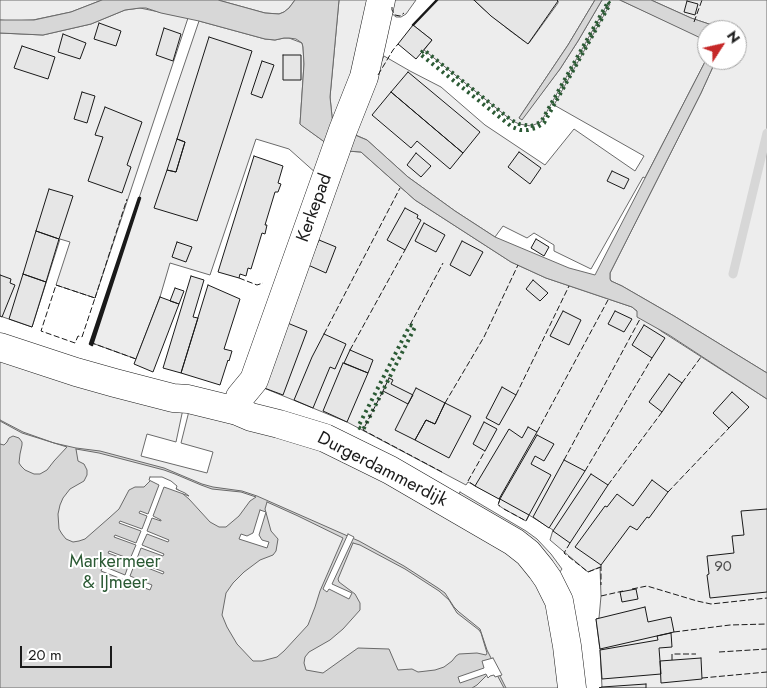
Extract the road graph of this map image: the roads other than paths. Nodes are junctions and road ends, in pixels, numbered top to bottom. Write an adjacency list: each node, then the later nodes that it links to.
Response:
1 (381, 0): 3 (street, Kerkepad)
2 (0, 347): 3 (street, Durgerdammerdijk)
3 (237, 411): 4 (street, Durgerdammerdijk)
4 (572, 688)

